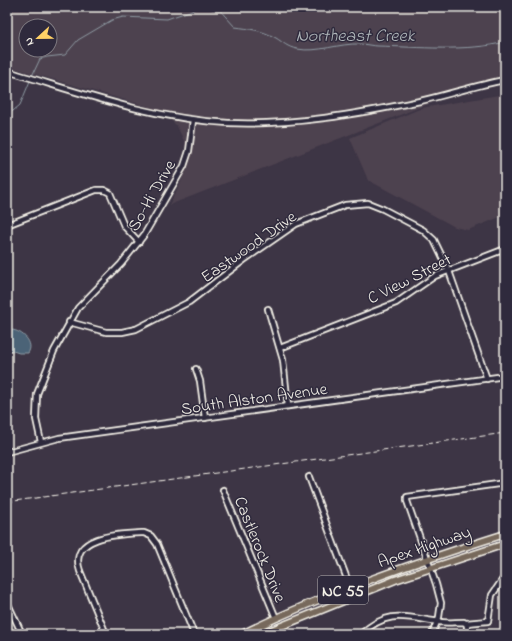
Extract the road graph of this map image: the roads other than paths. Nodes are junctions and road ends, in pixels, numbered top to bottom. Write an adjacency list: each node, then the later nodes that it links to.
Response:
1 (7, 71): 3 (street)
2 (505, 80): 3 (street)
3 (193, 120): 5 (street, So-Hi Drive)
4 (7, 225): 5 (street)
5 (139, 242): 9 (street, So-Hi Drive)
6 (505, 249): 7 (street, C View Street)
7 (448, 271): 9 (street, Eastwood Drive); 10 (street, C View Street); 13 (street, Eastwood Drive)
8 (268, 309): 10 (street)
9 (69, 322): 16 (street, So-Hi Drive)
10 (280, 348): 14 (street)
11 (196, 369): 15 (street)
12 (505, 376): 13 (street, South Alston Avenue)
13 (487, 379): 14 (street, South Alston Avenue)
14 (288, 406): 15 (street, South Alston Avenue)
15 (205, 418): 16 (street, South Alston Avenue)
16 (41, 442): 17 (street, South Alston Avenue)
17 (7, 452)
18 (309, 477): 26 (street)
19 (505, 483): 23 (street)
20 (223, 490): 28 (street, Castlerock Drive)
21 (505, 534): 23 (main road, Apex Highway / NC 55)
22 (505, 544): 24 (main road, Apex Highway / NC 55)
23 (428, 560): 24 (street); 26 (main road, Apex Highway / NC 55)
24 (430, 568): 29 (street); 35 (main road, Apex Highway / NC 55)
25 (505, 576): 30 (street)
26 (350, 587): 28 (main road, Apex Highway / NC 55)
27 (7, 602): 31 (street)
28 (276, 618): 34 (main road, Apex Highway / NC 55)
29 (438, 622): 30 (street); 36 (street); 37 (street)
30 (466, 623): 38 (street)
31 (22, 634)
32 (106, 634): 33 (street)
33 (194, 634)
34 (242, 634)
35 (262, 634)
36 (360, 634)
37 (432, 634)
38 (467, 634)

